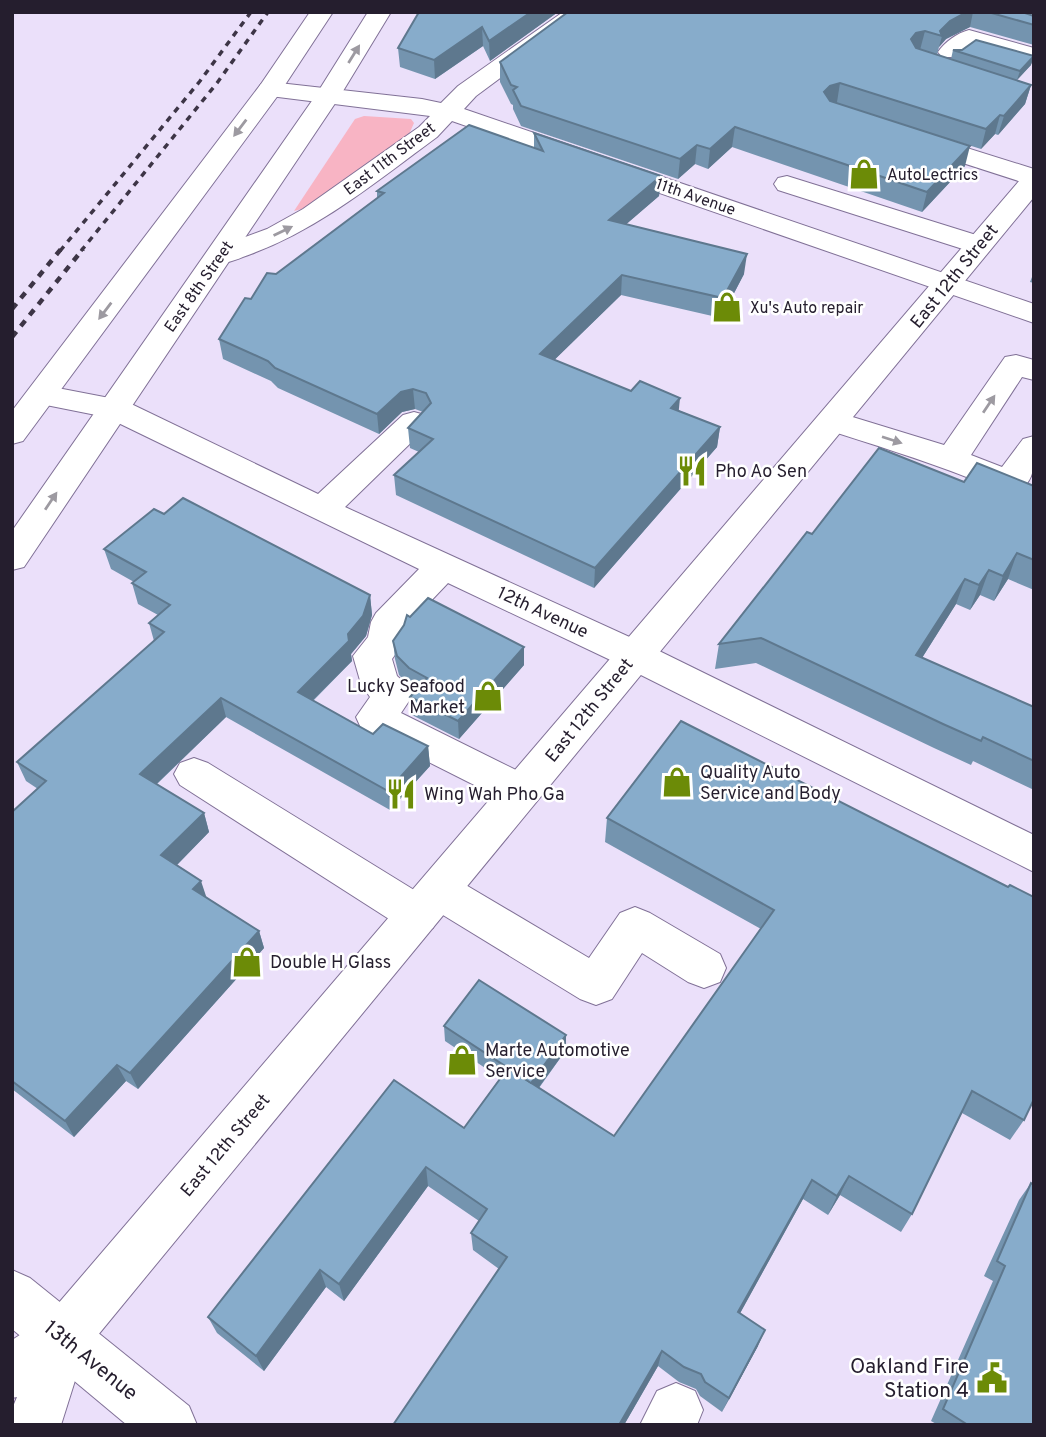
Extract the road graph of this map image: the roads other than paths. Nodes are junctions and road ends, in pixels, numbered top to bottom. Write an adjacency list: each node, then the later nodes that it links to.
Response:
1 (322, 12): 8 (main road)
2 (380, 12): 9 (main road, East 8th Street, one-way to 2)
3 (578, 12): 10 (main road, East 11th Street)
4 (1027, 12): 5 (main road)
5 (1034, 14)
6 (1034, 56): 7 (main road)
7 (946, 62)
8 (270, 89): 9 (main road, 11th Avenue); 19 (main road, one-way to 19)
9 (328, 96): 10 (main road, 11th Avenue); 15 (main road, East 8th Street)
10 (447, 112): 15 (main road, East 11th Street, one-way to 10); 16 (main road, 11th Avenue)
11 (901, 135): 12 (main road)
12 (1034, 179): 14 (main road, East 12th Street)
13 (787, 184): 14 (main road)
14 (979, 245): 16 (main road, East 12th Street)
15 (220, 256): 20 (main road, East 8th Street)
16 (948, 284): 17 (main road, 11th Avenue); 21 (main road, East 12th Street)
17 (1034, 314)
18 (1034, 372): 25 (main road, one-way to 18)
19 (42, 395): 20 (main road, 12th Avenue); 23 (main road)
20 (114, 408): 26 (main road, 12th Avenue); 27 (main road, East 8th Street, one-way to 20)
21 (833, 421): 25 (main road, one-way to 25); 29 (main road, East 12th Street)
22 (414, 422): 26 (main road)
23 (12, 434)
24 (1034, 447): 25 (main road)
25 (951, 459)
26 (322, 510): 28 (main road, 12th Avenue)
27 (12, 558)
28 (444, 565): 29 (main road, 12th Avenue); 31 (main road)
29 (634, 655): 31 (main road, East 12th Street); 32 (main road, 12th Avenue)
30 (194, 774): 33 (main road)
31 (522, 791): 33 (main road, East 12th Street)
32 (1034, 855)
33 (429, 903): 34 (main road); 36 (main road, East 12th Street)
34 (704, 968)
35 (12, 1296): 36 (main road, 13th Avenue)
36 (63, 1337): 37 (main road, East 12th Street); 38 (main road, East 12th Street); 39 (main road, 13th Avenue)
37 (12, 1372)
38 (34, 1425)
39 (170, 1425)

